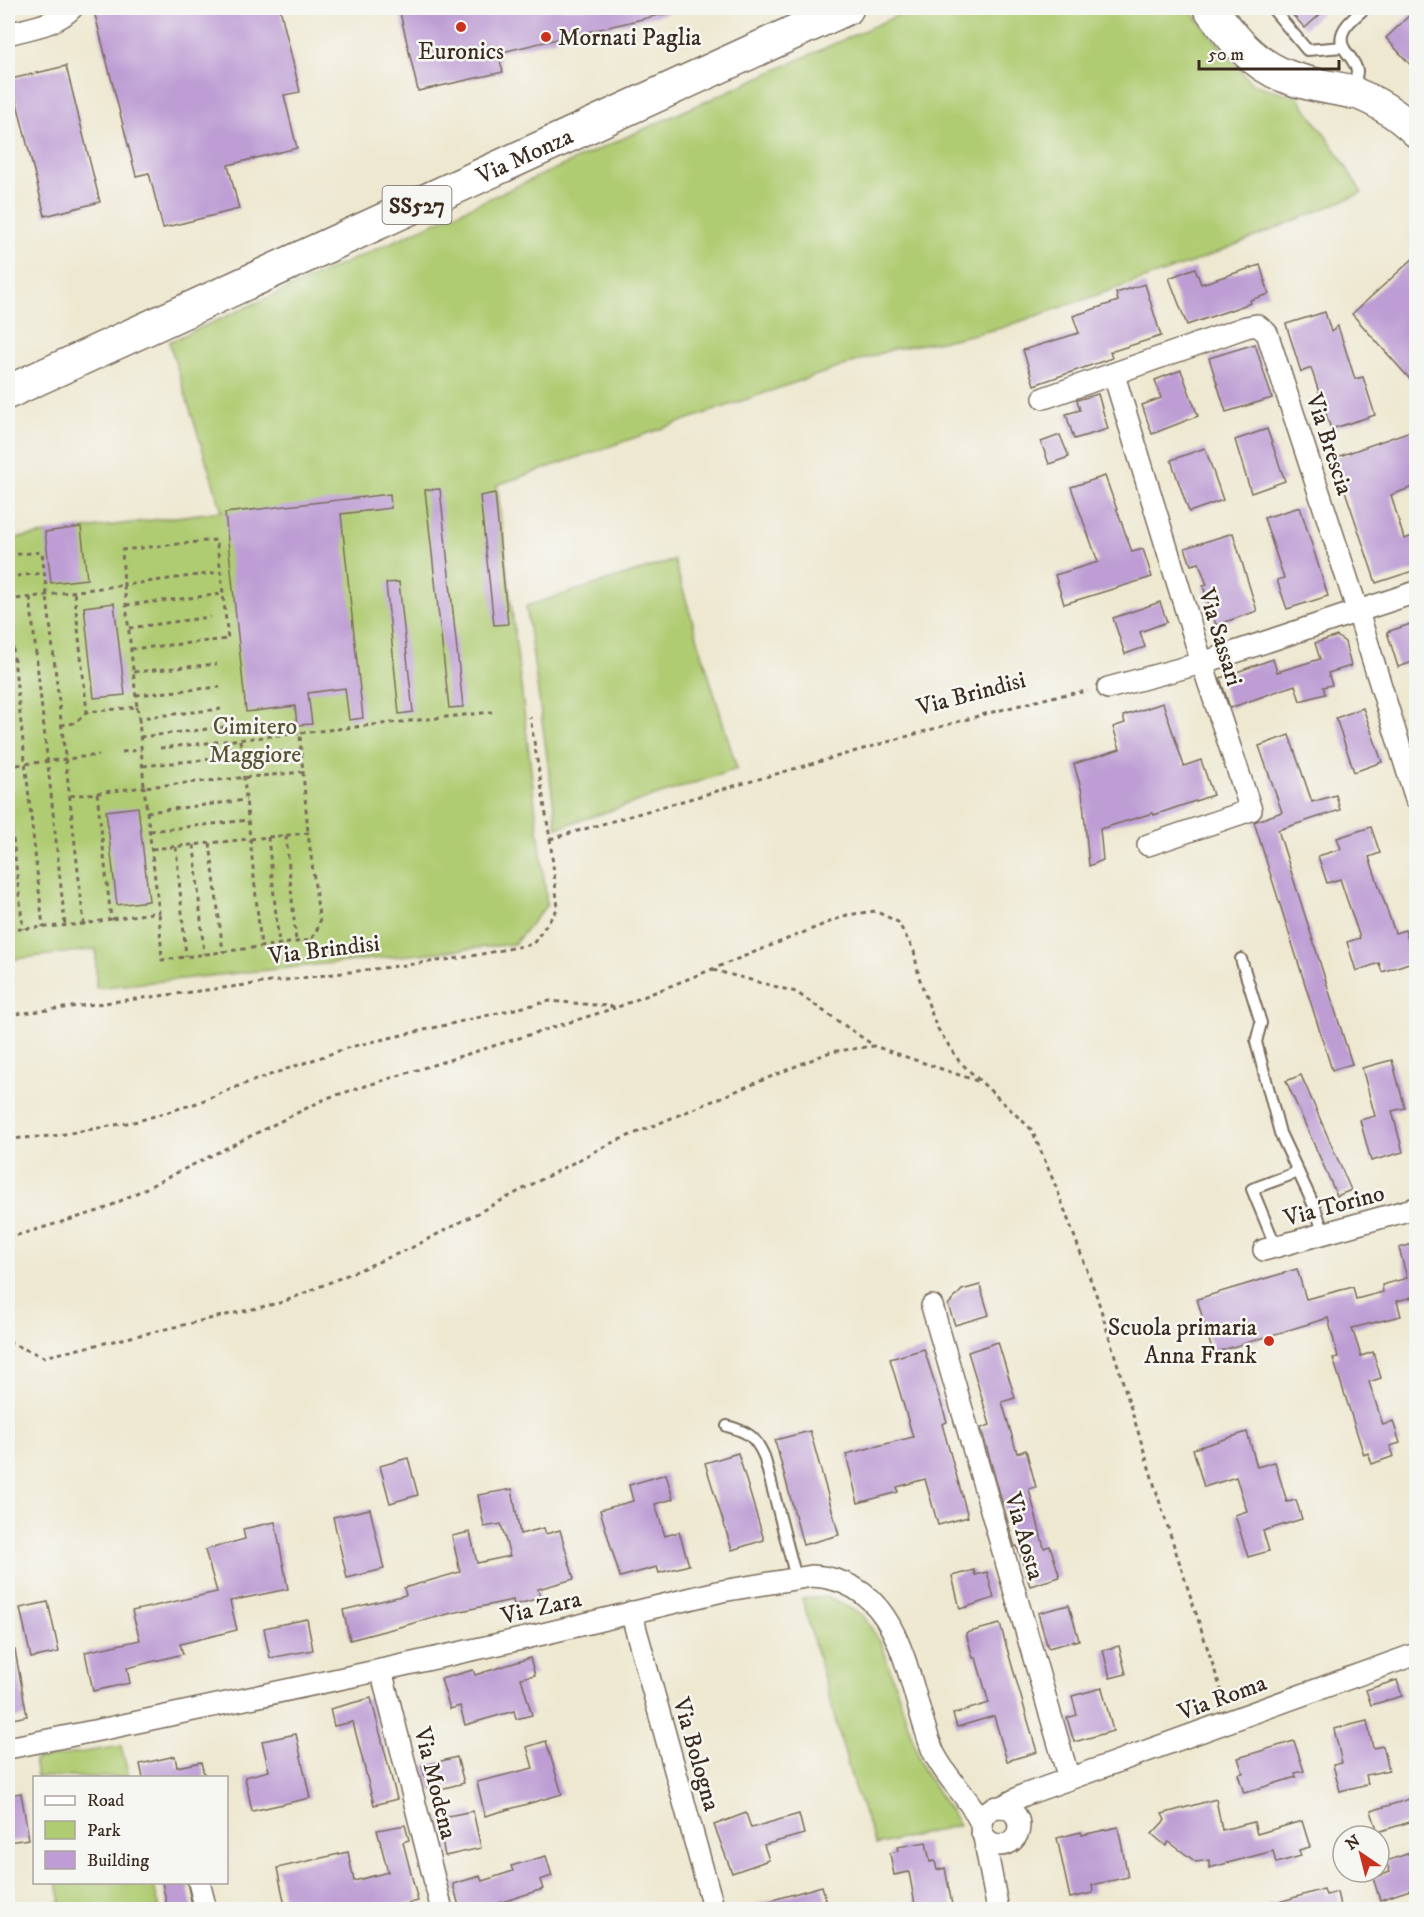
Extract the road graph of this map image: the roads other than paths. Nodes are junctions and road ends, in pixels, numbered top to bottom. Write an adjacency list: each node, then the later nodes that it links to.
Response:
1 (72, 8): 6 (street)
2 (847, 8): 10 (main road, Via Monza / SS527)
3 (1210, 8): 8 (main road)
4 (1272, 8): 7 (lane)
5 (1365, 8): 7 (lane)
6 (8, 34)
7 (1343, 47): 8 (lane)
8 (1352, 92): 9 (main road)
9 (1416, 132)
10 (111, 345): 12 (street); 13 (main road, Via Monza / SS527)
11 (1114, 375): 14 (street, Via Brescia); 16 (street, Via Brescia); 17 (street, Via Sassari)
12 (8, 376)
13 (8, 392)
14 (1044, 398)
15 (1411, 594): 16 (street)
16 (1358, 612): 17 (street); 19 (street, Via Brescia)
17 (1202, 663): 18 (street); 20 (street, Via Sassari)
18 (1108, 688)
19 (1416, 799)
20 (1148, 845)
21 (1241, 959): 22 (lane)
22 (1298, 1172): 24 (lane); 25 (lane)
23 (1416, 1208): 24 (street, Via Torino)
24 (1324, 1234): 25 (street, Via Torino)
25 (1270, 1248)
26 (932, 1306): 33 (street, Via Aosta)
27 (727, 1426): 28 (lane)
28 (796, 1578): 29 (street, Via Zara); 35 (street, Via Zara)
29 (631, 1612): 31 (street, Via Zara); 39 (street, Via Bologna)
30 (1416, 1654): 33 (street, Via Roma)
31 (381, 1670): 32 (street, Via Zara); 38 (street, Via Modena)
32 (8, 1748)
33 (1069, 1779): 34 (street, Via Roma)
34 (1045, 1788): 35 (street, Via Roma); 35 (street, Via Roma)
35 (992, 1824): 40 (street)
36 (200, 1884): 37 (street)
37 (206, 1910)
38 (442, 1910)
39 (714, 1910)
40 (998, 1910)

